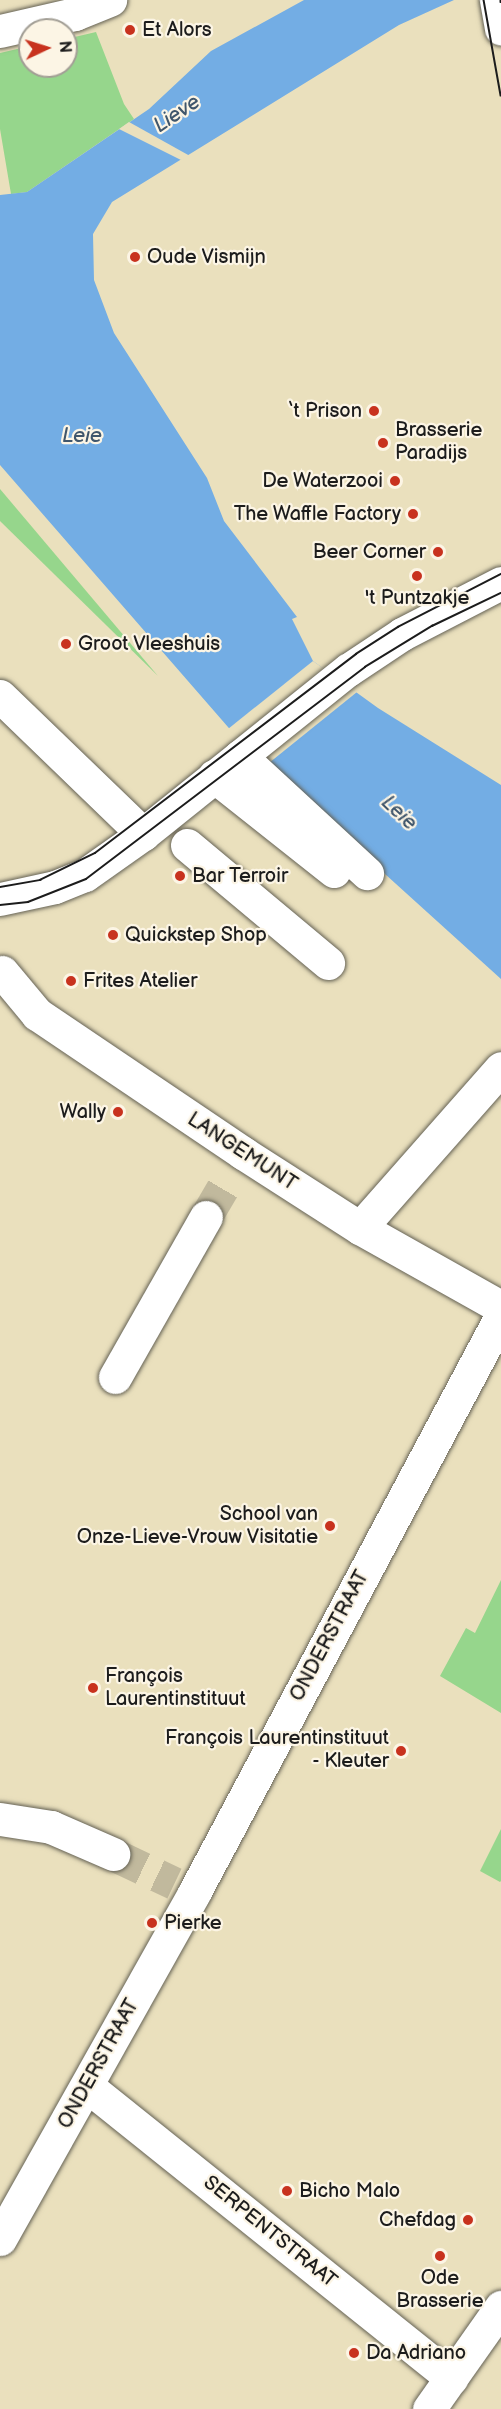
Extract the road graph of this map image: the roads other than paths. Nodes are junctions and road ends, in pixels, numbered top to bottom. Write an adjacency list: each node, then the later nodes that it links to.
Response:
1 (110, 0): 4 (street)
2 (496, 0): 3 (street)
3 (501, 29)
4 (0, 32)
5 (501, 583): 7 (street)
6 (0, 696): 9 (street)
7 (244, 753): 8 (street); 12 (street)
8 (214, 776): 9 (street); 11 (street)
9 (143, 834): 13 (street)
10 (187, 845): 14 (street)
11 (334, 871)
12 (367, 873)
13 (0, 899)
14 (328, 963)
15 (1, 969): 18 (street, LANGEMUNT)
16 (501, 1068): 18 (street)
17 (206, 1217): 21 (street)
18 (360, 1228): 19 (street, LANGEMUNT)
19 (501, 1307)
20 (501, 1316): 24 (street, ONDERSTRAAT)
21 (115, 1377)
22 (0, 1819): 23 (street)
23 (113, 1854)
24 (87, 2086): 25 (street, ONDERSTRAAT); 27 (street, SERPENTSTRAAT)
25 (0, 2239)
26 (501, 2307): 27 (street)
27 (452, 2378): 28 (street)
28 (429, 2409)

